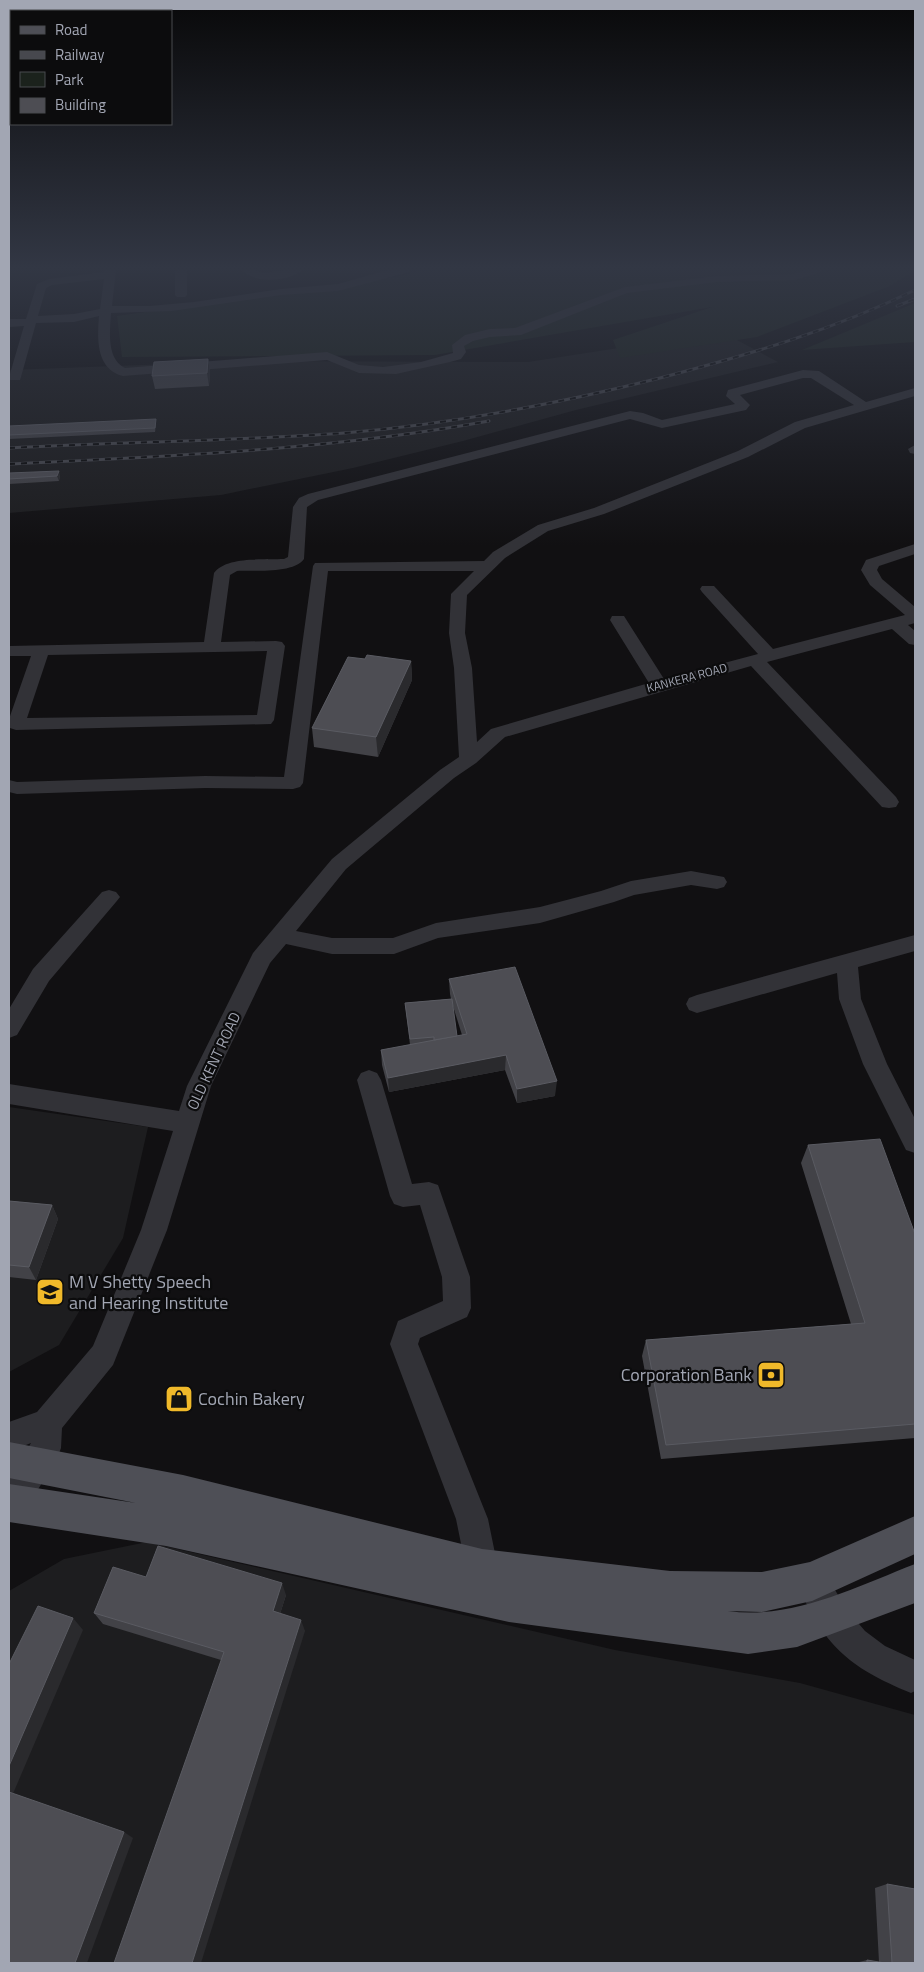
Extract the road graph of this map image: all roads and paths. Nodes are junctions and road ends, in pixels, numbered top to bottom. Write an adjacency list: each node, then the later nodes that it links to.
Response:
1 (15, 362): 6 (street)
2 (110, 362): 3 (street)
3 (250, 362)
4 (342, 362): 5 (street)
5 (431, 362)
6 (15, 377)
7 (915, 392): 8 (street)
8 (864, 406): 10 (street); 16 (street)
9 (915, 549): 12 (street)
10 (489, 566): 21 (street); 22 (street)
11 (708, 589): 19 (street)
12 (915, 616): 14 (street, KANKERA ROAD)
13 (618, 620): 20 (street)
14 (896, 623): 15 (street); 19 (street, KANKERA ROAD)
15 (915, 640)
16 (212, 648): 18 (street); 18 (street)
17 (9, 652): 18 (street)
18 (41, 652)
19 (762, 658): 20 (street, KANKERA ROAD); 23 (street)
20 (660, 686): 21 (street, KANKERA ROAD)
21 (470, 759): 26 (street, OLD KENT ROAD)
22 (9, 786)
23 (889, 802)
24 (718, 882): 26 (street)
25 (109, 897): 30 (street)
26 (280, 935): 33 (street, OLD KENT ROAD)
27 (915, 942): 28 (street)
28 (847, 962): 29 (street); 34 (street)
29 (697, 1004)
30 (9, 1029)
31 (369, 1080): 40 (street)
32 (9, 1094): 33 (street)
33 (187, 1122): 35 (street, OLD KENT ROAD)
34 (915, 1143)
35 (47, 1423): 36 (street); 37 (street)
36 (9, 1437)
37 (23, 1463): 38 (street); 40 (main road)
38 (9, 1504): 43 (main road)
39 (915, 1535): 41 (main road)
40 (482, 1568): 41 (main road)
41 (812, 1581): 43 (street)
42 (915, 1584): 43 (main road)
43 (831, 1616): 44 (street)
44 (914, 1677)

